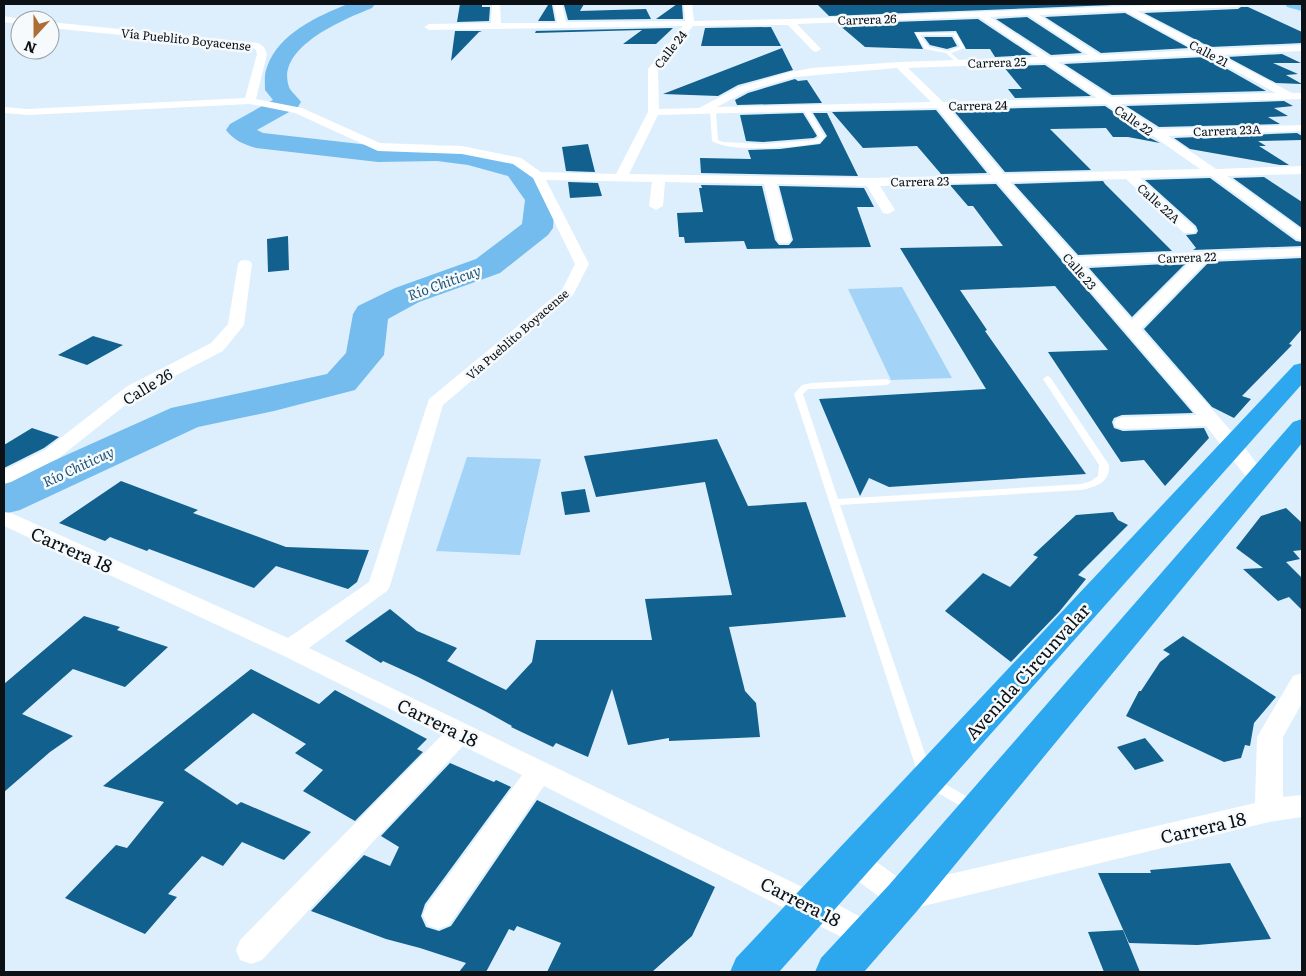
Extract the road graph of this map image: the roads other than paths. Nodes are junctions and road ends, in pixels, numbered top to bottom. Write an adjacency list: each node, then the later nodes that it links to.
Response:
1 (496, 4): 17 (street)
2 (558, 4): 15 (street)
3 (688, 4): 14 (street, Calle 24)
4 (966, 4): 12 (street, Calle 22)
5 (1238, 4): 8 (street, Carrera 26)
6 (1291, 4): 9 (main road)
7 (1121, 6): 8 (street, Carrera 26); 10 (street, Carrera 26); 23 (street, Calle 21)
8 (1170, 7): 11 (street)
9 (1302, 7)
10 (1031, 12): 12 (street, Carrera 26); 24 (street)
11 (1184, 14)
12 (982, 15): 13 (street, Carrera 26); 26 (street, Calle 22)
13 (790, 22): 14 (street, Carrera 26); 20 (street)
14 (690, 24): 15 (street, Carrera 26); 36 (street, Calle 24)
15 (562, 25): 17 (street, Carrera 26)
16 (60, 26): 30 (street, Vía Pueblito Boyacense)
17 (496, 26): 18 (street, Carrera 26)
18 (429, 27)
19 (1302, 48): 21 (street, Carrera 25)
20 (816, 49)
21 (1284, 49): 23 (street, Carrera 25); 25 (street)
22 (948, 52): 22 (lane); 27 (lane)
23 (1208, 53): 24 (street, Carrera 25); 29 (street, Calle 21)
24 (1099, 58): 26 (street, Carrera 25)
25 (1302, 59)
26 (1048, 60): 27 (street, Carrera 25); 31 (street, Calle 22)
27 (960, 63): 28 (street, Carrera 25)
28 (900, 65): 33 (street, Calle 23); 37 (street, Carrera 25)
29 (1296, 96): 31 (street, Carrera 24); 32 (street, Calle 21)
30 (250, 100): 35 (street); 44 (street, Vía Pueblito Boyacense)
31 (1109, 102): 33 (street, Carrera 24); 40 (street, Calle 22)
32 (1302, 103)
33 (941, 106): 34 (street, Carrera 24); 47 (street, Calle 23)
34 (806, 109): 38 (street, Carrera 24); 38 (lane)
35 (4, 110)
36 (654, 112): 37 (street, Carrera 24); 45 (street, Calle 24)
37 (699, 112): 38 (street, Carrera 24)
38 (713, 112)
39 (1302, 128): 40 (street, Carrera 23A)
40 (1152, 133): 42 (street, Calle 22)
41 (1302, 170): 42 (street, Carrera 23)
42 (1213, 172): 43 (street, Carrera 23); 53 (street, Calle 22)
43 (1128, 175): 47 (street, Carrera 23); 52 (street, Calle 22A)
44 (538, 176): 45 (street, Carrera 23); 71 (street, Vía Pueblito Boyacense)
45 (620, 177): 46 (street, Carrera 23)
46 (659, 178): 48 (street, Carrera 23); 50 (street)
47 (1001, 179): 49 (street, Carrera 23); 57 (street, Calle 23)
48 (770, 180): 49 (street, Carrera 23); 54 (street)
49 (871, 182): 51 (street)
50 (656, 206)
51 (888, 210)
52 (1189, 230)
53 (1302, 236)
54 (784, 240)
55 (1302, 252): 56 (street, Carrera 22)
56 (1204, 256): 57 (street, Carrera 22); 59 (street)
57 (1073, 262): 59 (street, Calle 23)
58 (245, 264): 67 (street, Calle 26)
59 (1132, 329): 63 (street, Calle 23)
60 (1302, 370): 66 (highway, Avenida Circunvalar)
61 (1047, 379): 69 (lane)
62 (887, 382): 69 (lane)
63 (1210, 420): 64 (street); 66 (street, Calle 23)
64 (1123, 423)
65 (1302, 427): 68 (highway)
66 (1233, 445): 68 (street, Calle 23); 75 (highway, Avenida Circunvalar)
67 (4, 478)
68 (1258, 479): 77 (highway)
69 (835, 502): 75 (lane)
70 (7, 520): 71 (street, Carrera 18)
71 (290, 649): 73 (street, Carrera 18)
72 (1302, 682): 78 (street)
73 (460, 732): 74 (street, Carrera 18); 84 (street)
74 (539, 772): 81 (street, Carrera 18); 82 (street)
75 (927, 780): 77 (lane); 79 (highway, Avenida Circunvalar)
76 (1302, 806): 78 (street, Carrera 18)
77 (978, 810): 80 (highway)
78 (1270, 811): 80 (street, Carrera 18)
79 (852, 861): 80 (street); 81 (highway, Avenida Circunvalar)
80 (903, 898): 83 (highway)
81 (812, 906): 83 (street, Carrera 18); 85 (highway, Avenida Circunvalar)
82 (438, 915)
83 (867, 936): 86 (highway)
84 (251, 950)
85 (751, 972)
86 (836, 972)

